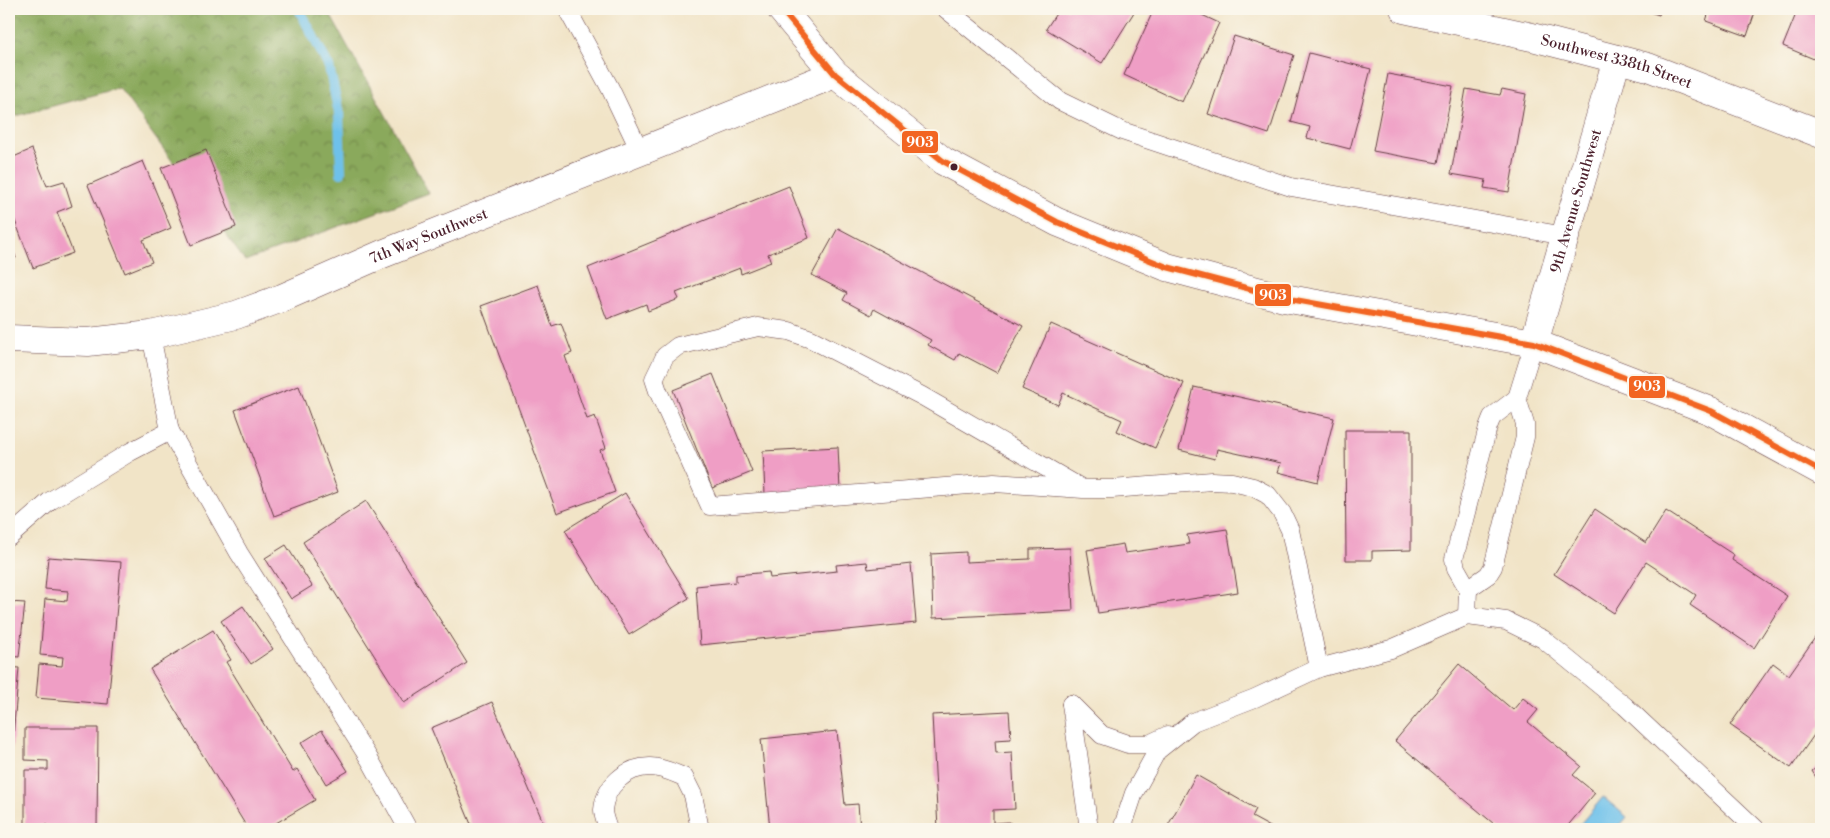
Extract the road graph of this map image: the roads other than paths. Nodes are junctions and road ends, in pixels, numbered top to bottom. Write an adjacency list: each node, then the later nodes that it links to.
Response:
1 (567, 9): 8 (lane)
2 (781, 9): 6 (street)
3 (946, 9): 9 (lane)
4 (1404, 9): 5 (street, Southwest 338th Street)
5 (1617, 59): 7 (street, Southwest 338th Street); 9 (street, 9th Avenue Southwest)
6 (835, 74): 8 (street, 7th Way Southwest); 12 (street)
7 (1821, 134)
8 (640, 151): 10 (street, 7th Way Southwest)
9 (1565, 236): 12 (street, 9th Avenue Southwest)
10 (151, 335): 11 (street, 7th Way Southwest); 14 (lane)
11 (9, 338)
12 (1534, 343): 13 (lane); 15 (street)
13 (1517, 398): 18 (lane); 18 (lane)
14 (170, 431): 17 (lane); 22 (lane)
15 (1821, 470)
16 (1083, 489): 16 (lane); 20 (lane)
17 (9, 536)
18 (1468, 589): 19 (lane)
19 (1467, 616): 20 (lane); 27 (lane)
20 (1319, 668): 21 (lane)
21 (1193, 722): 25 (lane); 26 (lane)
22 (408, 829)
23 (608, 829): 24 (lane)
24 (700, 829)
25 (1089, 829)
26 (1122, 829)
27 (1756, 829)

